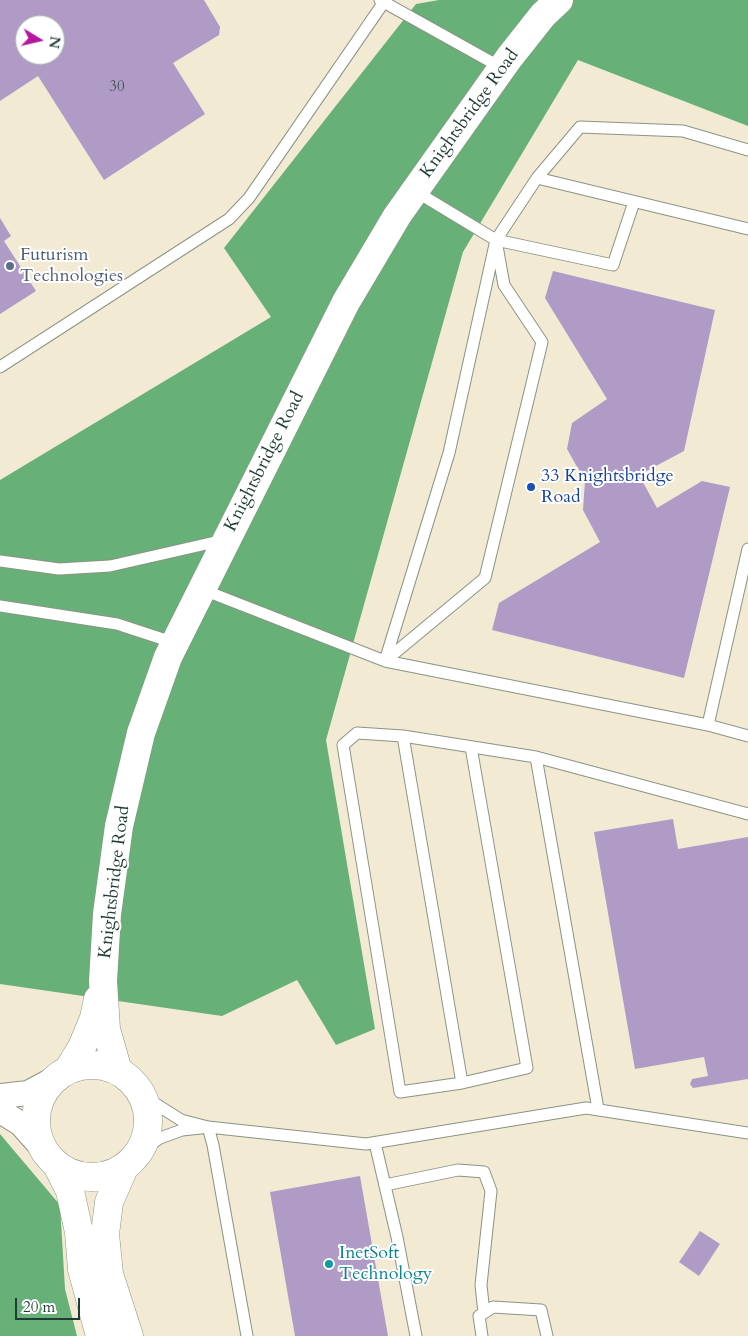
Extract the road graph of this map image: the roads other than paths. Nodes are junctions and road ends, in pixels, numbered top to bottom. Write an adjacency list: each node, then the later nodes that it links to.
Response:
1 (558, 0): 3 (street, Knightsbridge Road)
2 (382, 1): 3 (lane); 10 (lane)
3 (502, 68): 6 (street, Knightsbridge Road)
4 (748, 150): 5 (lane)
5 (537, 178): 7 (lane); 9 (lane)
6 (415, 191): 9 (lane); 11 (street, Knightsbridge Road)
7 (634, 202): 8 (lane); 9 (lane)
8 (748, 229)
9 (496, 240): 17 (lane); 17 (lane)
10 (0, 367)
11 (226, 539): 13 (lane); 14 (street, Knightsbridge Road)
12 (748, 549): 18 (lane)
13 (0, 561)
14 (202, 589): 16 (street, Knightsbridge Road); 17 (lane)
15 (0, 606): 16 (lane)
16 (175, 643): 24 (street, Knightsbridge Road)
17 (385, 662): 18 (lane)
18 (708, 725): 20 (lane)
19 (403, 736): 21 (lane); 27 (lane); 27 (lane)
20 (748, 736)
21 (471, 747): 22 (lane); 27 (lane)
22 (536, 757): 23 (lane); 30 (lane)
23 (748, 814)
24 (103, 981): 25 (street, Knightsbridge Road); 26 (street, Knightsbridge Road)
25 (118, 1071): 26 (street); 29 (street)
26 (62, 1074): 28 (street); 35 (street)
27 (462, 1083)
28 (0, 1096)
29 (143, 1096): 32 (lane); 36 (street)
30 (598, 1110): 33 (lane); 34 (lane)
31 (0, 1111): 35 (street)
32 (208, 1127): 34 (lane); 36 (lane); 41 (lane)
33 (748, 1133)
34 (375, 1143): 37 (lane)
35 (51, 1158): 36 (street); 39 (street)
36 (131, 1160): 40 (street)
37 (385, 1185): 38 (lane); 42 (lane)
38 (484, 1313): 43 (lane); 44 (lane)
39 (100, 1336)
40 (129, 1336)
41 (246, 1336)
42 (416, 1336)
43 (482, 1336)
44 (548, 1336)

